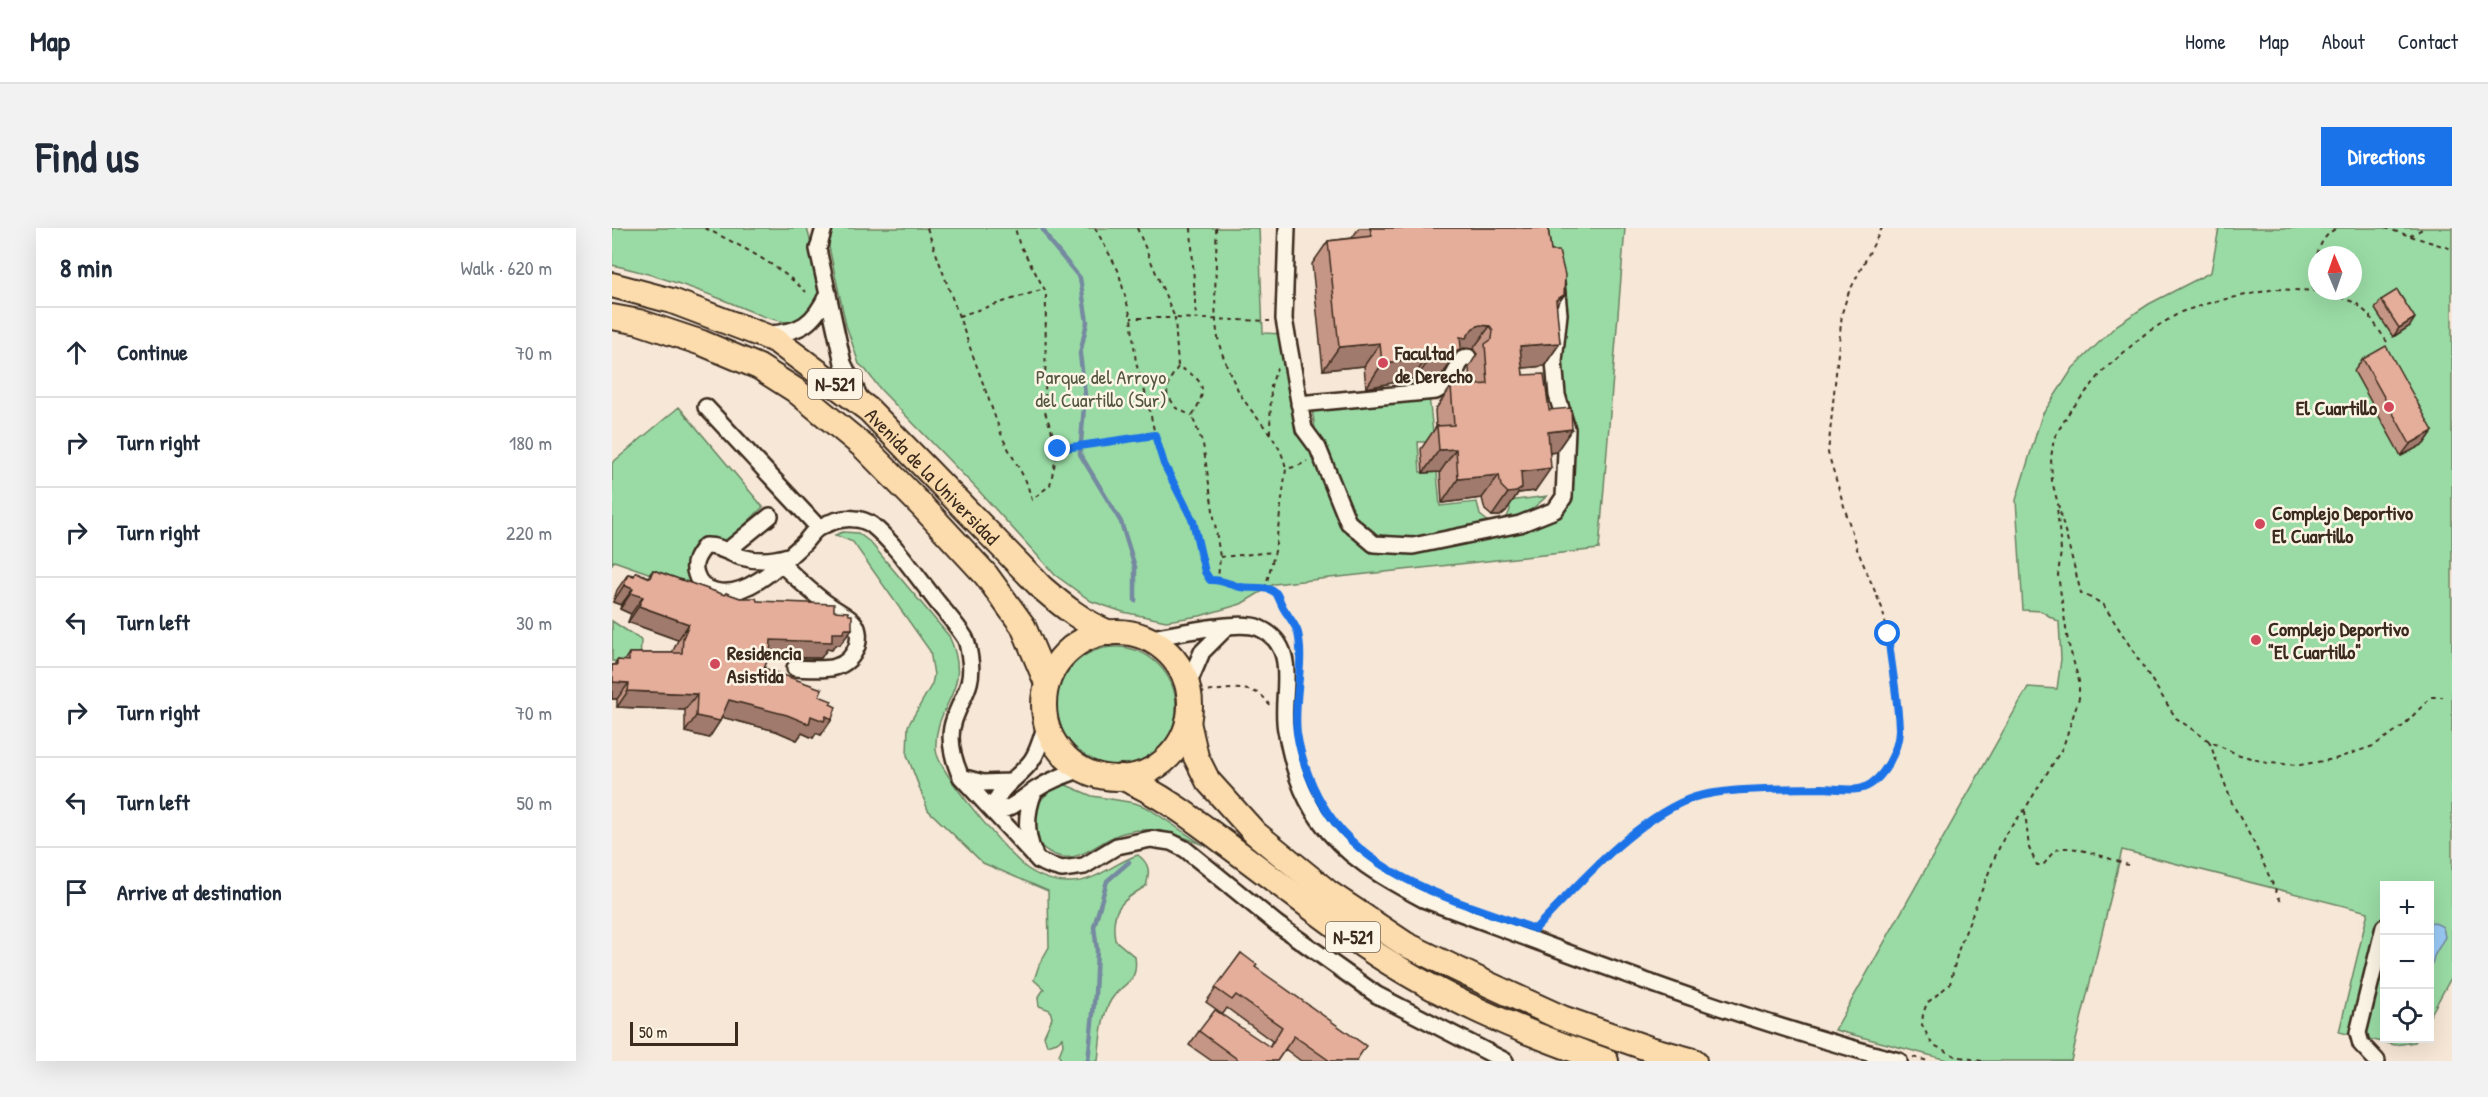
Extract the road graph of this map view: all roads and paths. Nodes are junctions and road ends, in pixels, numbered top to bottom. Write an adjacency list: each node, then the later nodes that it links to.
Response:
1 (705, 228): 21 (path)
2 (824, 228): 22 (street)
3 (927, 228): 24 (path)
4 (1015, 228): 19 (path)
5 (1095, 228): 26 (path)
6 (1137, 228): 27 (path)
7 (1191, 228): 28 (path)
8 (1216, 228): 29 (path)
9 (1287, 228): 30 (street)
10 (1882, 228): 77 (path)
11 (2337, 228): 15 (path)
12 (2385, 228): 14 (path)
13 (2424, 228): 14 (path)
14 (2410, 236): 16 (path)
15 (2320, 246)
16 (2452, 249)
17 (1552, 270): 42 (street)
18 (612, 285): 31 (highway, Avenida de la Universidad / N-521)
19 (1044, 289): 24 (path); 43 (path)
20 (2308, 290): 45 (path)
21 (806, 292)
22 (828, 293): 31 (street); 37 (street)
23 (2348, 300): 32 (path)
24 (959, 316): 43 (path)
25 (612, 317): 59 (highway, Avenida de la Universidad / N-521)
26 (1131, 318): 27 (path); 41 (path)
27 (1175, 318): 28 (path); 35 (path)
28 (1196, 319): 29 (path)
29 (1216, 319): 30 (path); 40 (path)
30 (1284, 319): 33 (street)
31 (759, 334): 37 (highway, Avenida de la Universidad / N-521)
32 (2387, 342)
33 (1290, 349): 36 (street); 40 (path)
34 (1468, 357): 36 (street)
35 (1178, 367): 39 (path); 39 (path)
36 (1299, 404): 42 (street)
37 (864, 405): 55 (highway, Avenida de la Universidad / N-521)
38 (706, 407): 47 (street)
39 (1192, 416): 50 (path)
40 (1270, 433): 44 (path)
41 (1155, 435): 43 (path); 52 (path)
42 (1317, 448): 44 (path)
43 (1058, 449)
44 (1286, 469): 49 (path)
45 (2056, 499): 65 (path); 71 (path)
46 (770, 516): 48 (street)
47 (818, 527): 51 (street); 67 (street)
48 (727, 551): 51 (street); 51 (street)
49 (1275, 551): 50 (path); 53 (path)
50 (1220, 557): 52 (path)
51 (784, 560): 58 (street)
52 (1218, 579): 53 (path)
53 (1265, 589): 57 (path)
54 (1228, 626): 56 (street); 60 (street); 77 (street)
55 (1109, 633): 56 (highway, N-521); 59 (highway, N-521)
56 (1146, 639): 60 (highway, N-521)
57 (1299, 656)
58 (795, 668)
59 (1047, 683): 64 (highway, N-521)
60 (1188, 692): 62 (path); 63 (highway, N-521)
61 (2444, 697): 65 (path)
62 (1272, 712)
63 (1188, 722): 68 (highway, N-521); 82 (highway, N-521)
64 (1046, 724): 66 (highway, N-521); 69 (street)
65 (2209, 741): 75 (path)
66 (1082, 769): 68 (highway, N-521); 70 (street)
67 (961, 777): 69 (street); 72 (street)
68 (1121, 777): 81 (highway, N-521)
69 (1008, 782): 72 (street)
70 (1035, 790): 72 (street); 73 (street)
71 (2025, 809): 74 (path); 84 (path)
72 (994, 812): 73 (street)
73 (1039, 861): 80 (street)
74 (2128, 865)
75 (2281, 902)
76 (2382, 935): 79 (street)
77 (1529, 938): 78 (street)
78 (1902, 1058): 83 (path)
79 (2378, 1060)
80 (1505, 1061)
81 (1606, 1061)
82 (1694, 1061)
83 (1928, 1061)
84 (1982, 1061)

